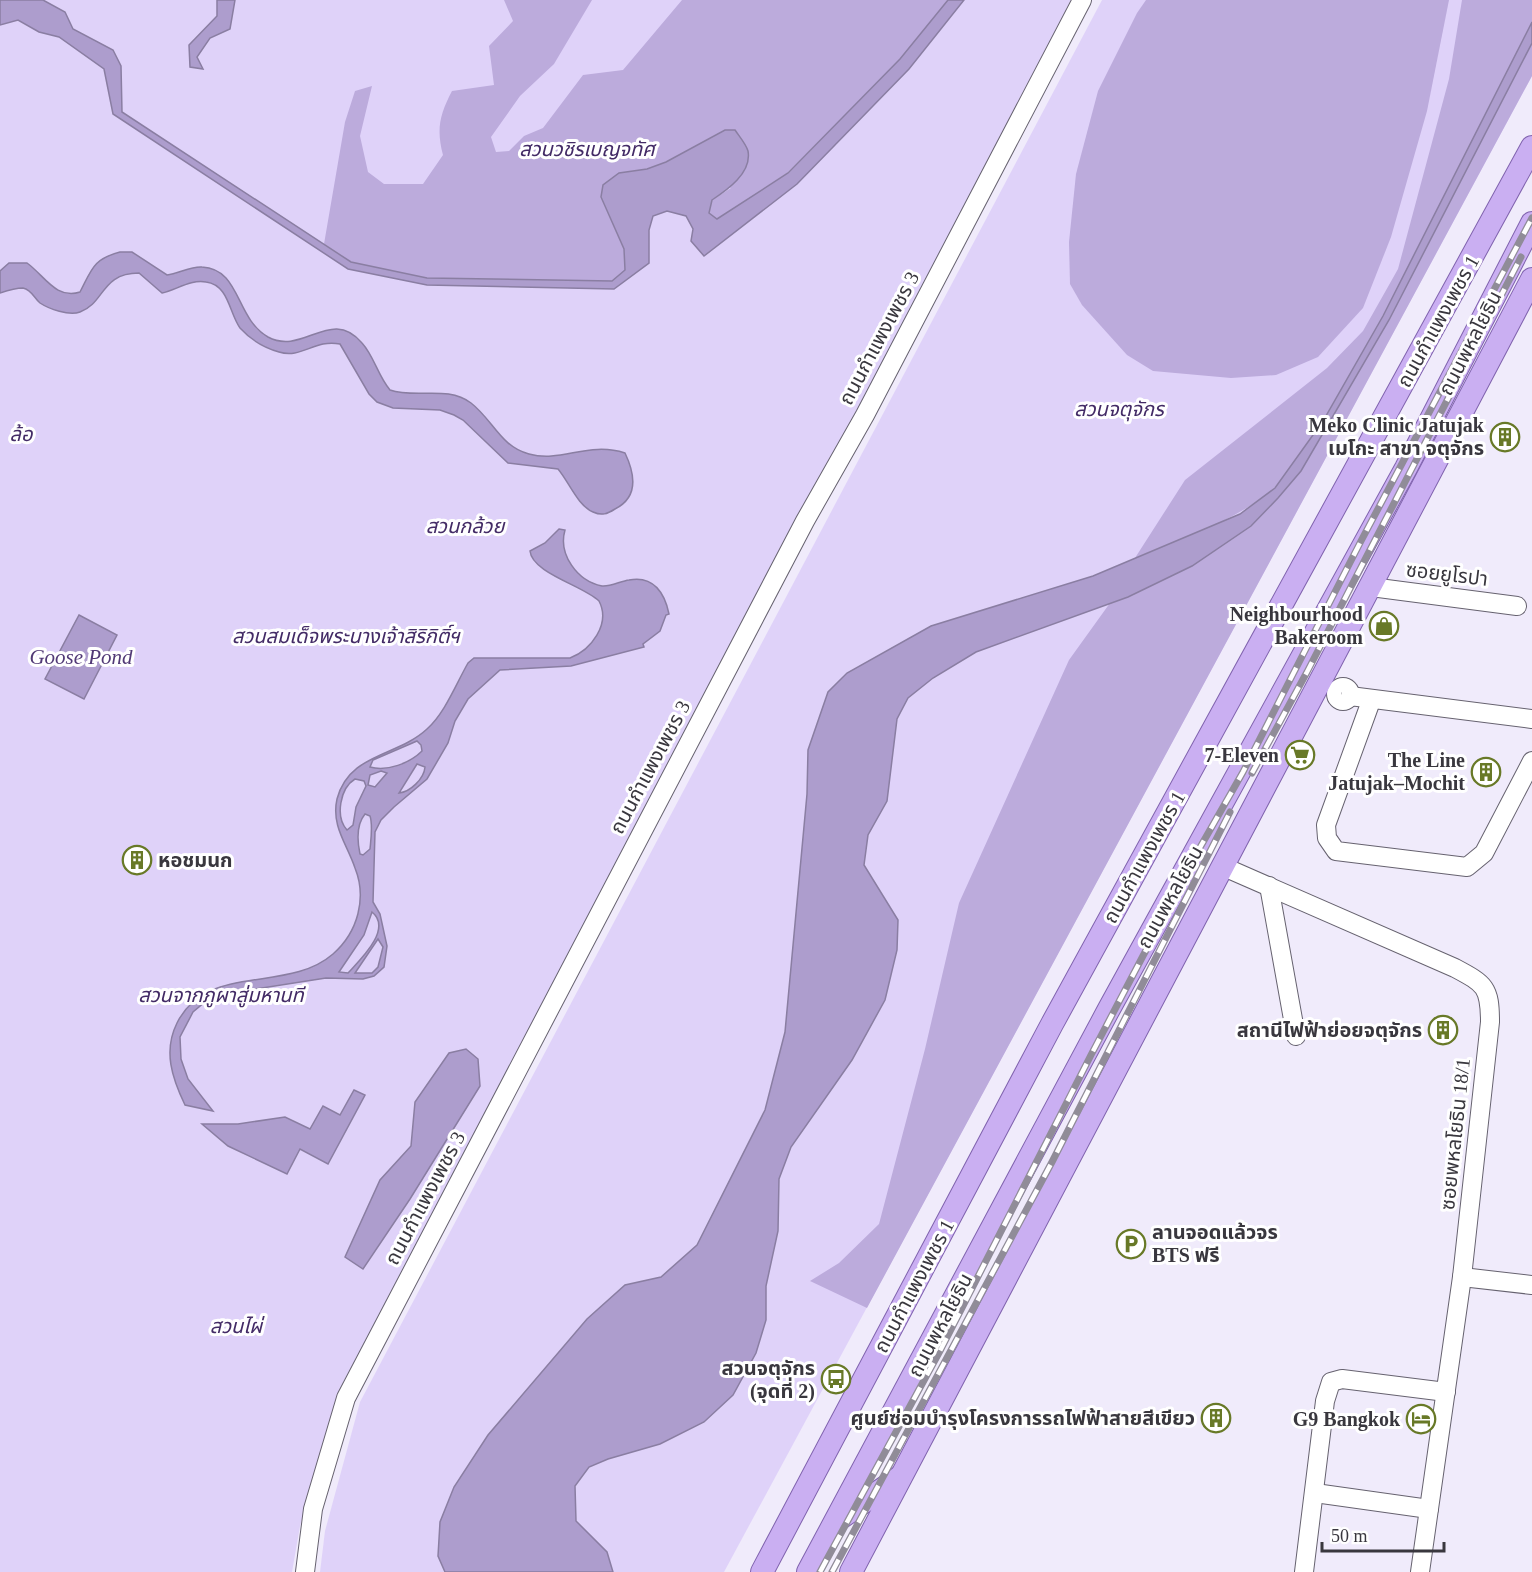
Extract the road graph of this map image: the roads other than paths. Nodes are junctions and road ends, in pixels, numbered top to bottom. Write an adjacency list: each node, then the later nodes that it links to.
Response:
1 (1082, 0): 23 (street, ถนนกำแพงเพชร 3)
2 (1532, 147): 24 (main road, ถนนกำแพงเพชร 1)
3 (1532, 223): 5 (main road, ถนนพหลโยธิน)
4 (1532, 279): 6 (main road, ถนนพหลโยธิน)
5 (1444, 393): 6 (main road); 22 (main road, ถนนพหลโยธิน)
6 (1436, 463): 7 (main road, ถนนพหลโยธิน)
7 (1371, 587): 8 (street, ซอยยูโรปา); 9 (main road, ถนนพหลโยธิน)
8 (1517, 606)
9 (1336, 690): 10 (street); 13 (main road, ถนนพหลโยธิน)
10 (1371, 701): 11 (street); 12 (street)
11 (1532, 718)
12 (1532, 761)
13 (1224, 867): 14 (street, ซอยพหลโยธิน 18/1); 19 (main road, ถนนพหลโยธิน)
14 (1269, 886): 15 (street); 16 (street, ซอยพหลโยธิน 18/1)
15 (1296, 1036)
16 (1462, 1277): 17 (street); 18 (street, ซอยพหลโยธิน 18/1)
17 (1532, 1285)
18 (1446, 1392): 20 (street); 21 (street, ซอยพหลโยธิน 18/1)
19 (903, 1475): 22 (main road); 26 (main road, ถนนพหลโยธิน)
20 (1315, 1493): 21 (street); 27 (street)
21 (1429, 1509): 28 (street, ซอยพหลโยธิน 18/1)
22 (835, 1522): 25 (main road, ถนนพหลโยธิน)
23 (305, 1572)
24 (762, 1572)
25 (808, 1572)
26 (851, 1572)
27 (1304, 1572)
28 (1420, 1572)

